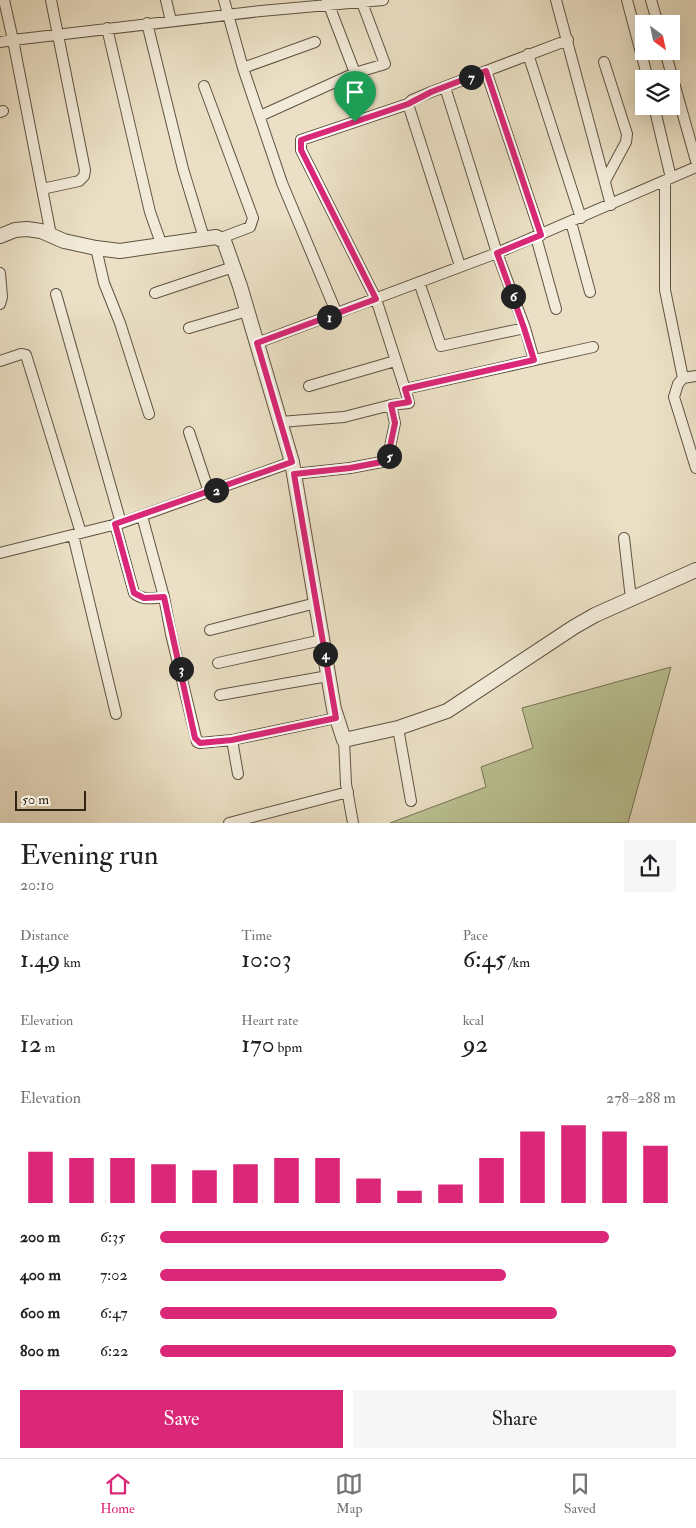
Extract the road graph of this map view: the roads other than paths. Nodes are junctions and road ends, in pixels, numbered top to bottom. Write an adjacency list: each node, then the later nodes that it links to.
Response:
1 (4, 0): 17 (street)
2 (51, 0): 16 (street)
3 (166, 0): 13 (street)
4 (224, 0): 11 (street)
5 (384, 0): 9 (street)
6 (556, 0): 18 (street)
7 (627, 0): 25 (street)
8 (651, 0): 12 (street)
9 (362, 1): 10 (street); 27 (street)
10 (327, 2): 11 (street); 27 (street)
11 (227, 15): 13 (street); 24 (street)
12 (655, 15)
13 (171, 21): 14 (street)
14 (147, 23): 15 (street); 44 (street)
15 (107, 28): 16 (street); 46 (street)
16 (57, 34): 17 (street); 37 (street)
17 (13, 40): 19 (street); 37 (street)
18 (568, 40): 21 (street); 36 (street)
19 (0, 42)
20 (315, 42): 24 (street)
21 (528, 54): 26 (street); 39 (street)
22 (668, 60): 33 (street)
23 (604, 62): 36 (street)
24 (243, 68): 32 (street)
25 (646, 70)
26 (486, 71): 29 (street); 43 (street)
27 (354, 73): 32 (street)
28 (204, 86): 45 (street)
29 (445, 87): 30 (street); 48 (street)
30 (408, 104): 49 (street); 56 (street)
31 (656, 115): 35 (street)
32 (260, 116): 60 (street)
33 (696, 161)
34 (696, 167): 35 (street)
35 (668, 180): 38 (street); 69 (street)
36 (605, 181): 38 (street)
37 (42, 189): 41 (street)
38 (611, 205): 39 (street)
39 (581, 218): 40 (street)
40 (571, 222): 43 (street); 53 (street)
41 (51, 235): 42 (street); 47 (street)
42 (0, 236)
43 (539, 236): 48 (street); 58 (street)
44 (204, 238): 45 (street); 46 (street)
45 (221, 238): 50 (street)
46 (162, 246): 47 (street)
47 (96, 248): 73 (street)
48 (497, 253): 49 (street); 62 (street)
49 (460, 266): 52 (street)
50 (233, 267): 54 (street); 59 (street)
51 (0, 273): 57 (street)
52 (420, 282): 56 (street); 62 (street)
53 (590, 292)
54 (154, 293)
55 (56, 294): 80 (street)
56 (376, 299): 60 (street); 67 (street)
57 (0, 304)
58 (556, 309)
59 (247, 311): 61 (street); 63 (street)
60 (337, 314): 63 (street)
61 (189, 328)
62 (524, 328): 65 (street)
63 (257, 343): 74 (street)
64 (593, 347): 65 (street)
65 (534, 360): 71 (street)
66 (0, 361): 81 (street)
67 (395, 361): 70 (street); 71 (street)
68 (696, 376): 69 (street)
69 (683, 378): 77 (street)
70 (309, 386)
71 (405, 389): 72 (street)
72 (391, 405): 74 (street); 76 (street)
73 (149, 414)
74 (280, 422): 76 (street)
75 (189, 432): 78 (street)
76 (293, 468): 78 (street); 87 (street)
77 (696, 468)
78 (209, 492): 79 (street)
79 (142, 516): 80 (street); 85 (street)
80 (118, 523): 81 (street); 85 (street)
81 (77, 534): 83 (street); 93 (street)
82 (624, 538): 86 (street)
83 (0, 554)
84 (696, 570): 86 (street)
85 (164, 597): 96 (street)
86 (631, 599): 95 (street)
87 (316, 603): 88 (street); 89 (street)
88 (210, 630)
89 (322, 640): 90 (street); 91 (street)
90 (218, 663)
91 (328, 676): 92 (street); 94 (street)
92 (220, 695)
93 (116, 714)
94 (336, 718): 96 (street); 97 (street)
95 (398, 728): 97 (street); 100 (street)
96 (232, 740): 98 (street)
97 (344, 740): 99 (street)
98 (238, 774)
99 (348, 792): 101 (street); 102 (street)
100 (411, 801)
101 (229, 823)
102 (353, 823)

